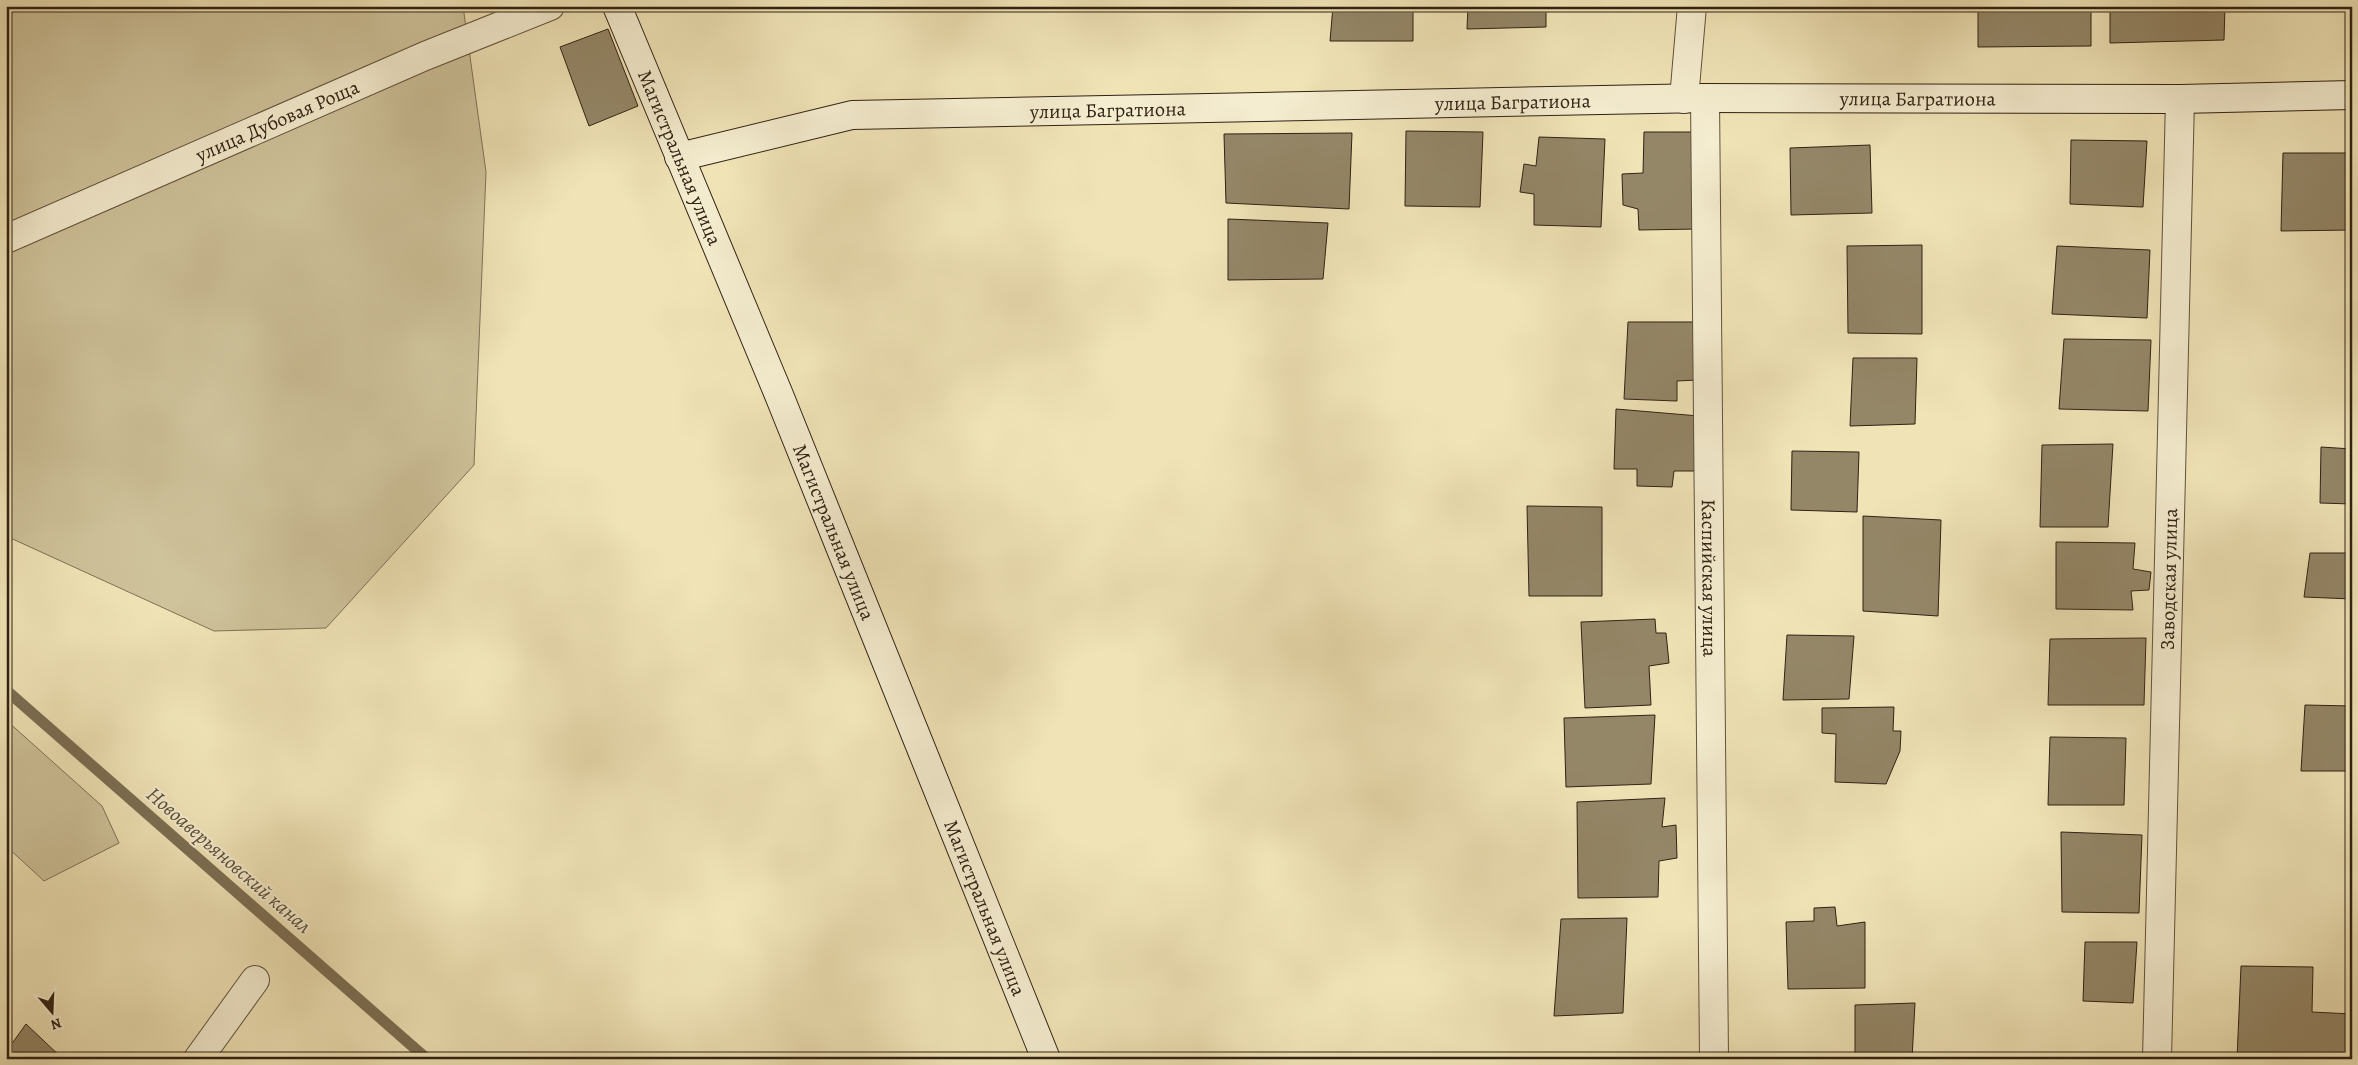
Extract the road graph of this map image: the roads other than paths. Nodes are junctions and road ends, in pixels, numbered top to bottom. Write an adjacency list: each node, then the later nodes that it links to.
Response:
1 (550, 6): 8 (street, улица Дубовая Роща)
2 (617, 6): 7 (street, Магистральная улица)
3 (1692, 6): 5 (street, Каспийская улица)
4 (2352, 95): 6 (street, улица Багратиона)
5 (1694, 99): 6 (street, улица Багратиона); 7 (street, улица Багратиона); 12 (street, Каспийская улица)
6 (2180, 99): 13 (street, Заводская улица)
7 (679, 157): 11 (street, Магистральная улица)
8 (6, 239)
9 (255, 980): 10 (street)
10 (198, 1059)
11 (1046, 1059)
12 (1714, 1059)
13 (2157, 1059)

